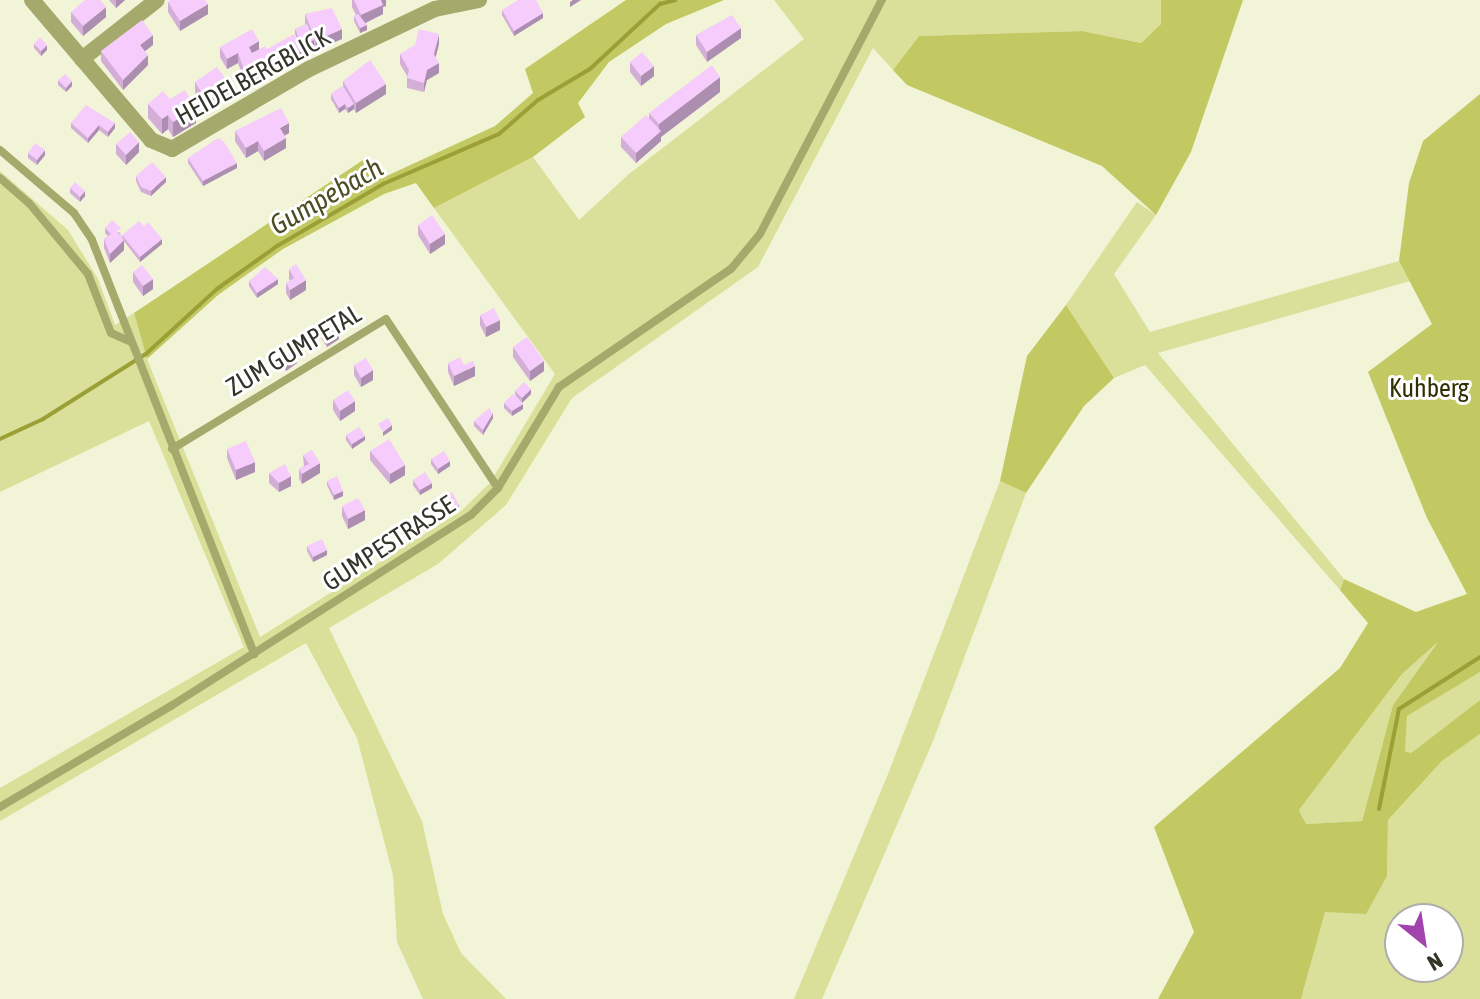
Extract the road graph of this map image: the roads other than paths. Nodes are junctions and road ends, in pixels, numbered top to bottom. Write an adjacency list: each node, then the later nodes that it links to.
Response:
1 (32, 0): 5 (street, HEIDELBERGBLICK)
2 (157, 0): 5 (street)
3 (479, 0): 5 (street, HEIDELBERGBLICK)
4 (882, 0): 10 (lane, GUMPESTRASSE)
5 (82, 59)
6 (0, 150): 8 (lane)
7 (0, 178): 8 (lane)
8 (129, 342): 9 (lane)
9 (172, 449): 10 (lane, ZUM GUMPETAL); 11 (lane)
10 (498, 488): 11 (lane, GUMPESTRASSE)
11 (254, 654): 12 (lane, GUMPESTRASSE)
12 (0, 807)

